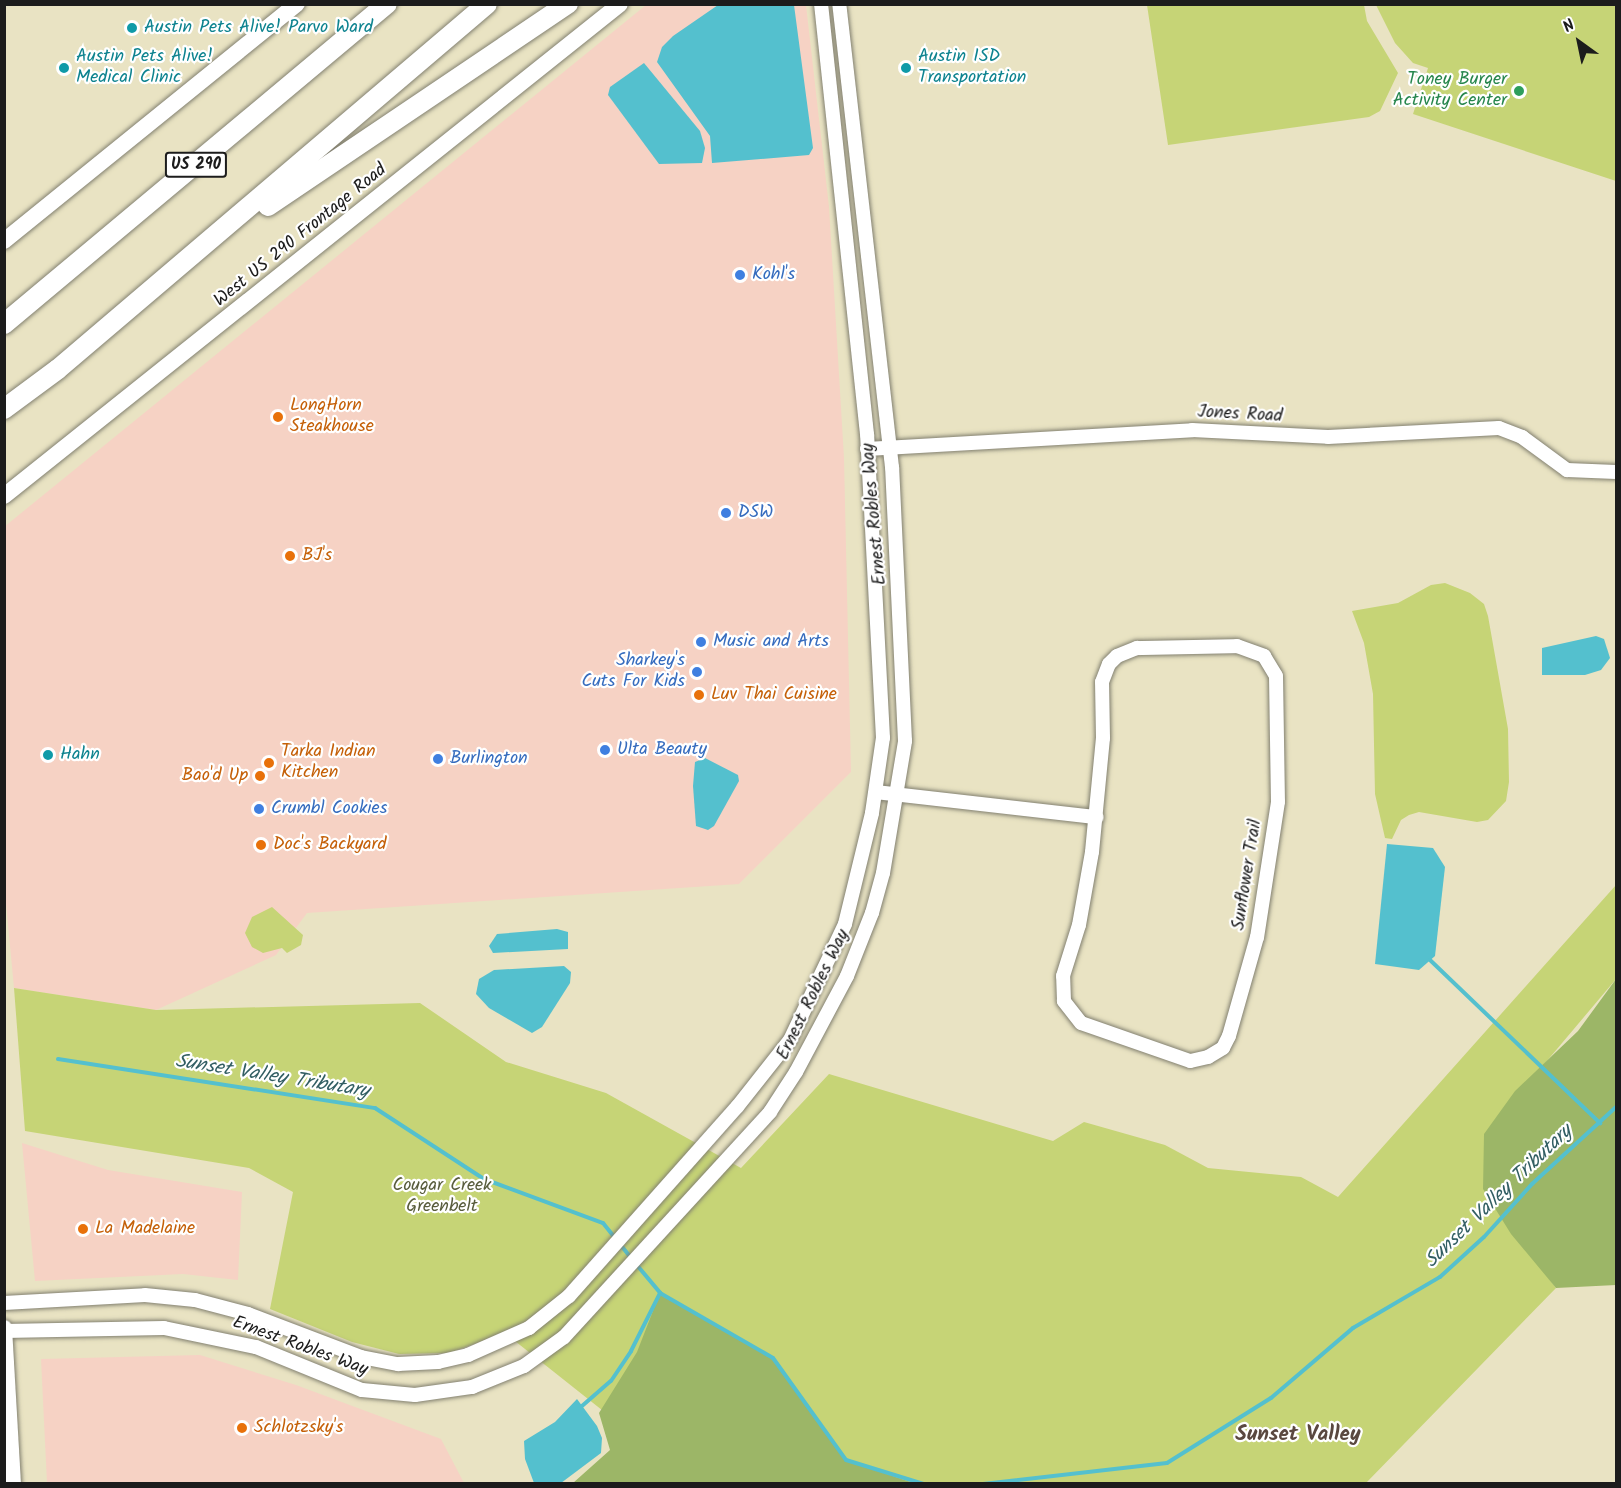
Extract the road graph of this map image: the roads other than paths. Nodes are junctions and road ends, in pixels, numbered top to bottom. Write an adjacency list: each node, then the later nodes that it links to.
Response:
1 (297, 4): 8 (main road)
2 (387, 4): 12 (highway, US 290)
3 (487, 4): 9 (highway)
4 (568, 4): 9 (highway)
5 (620, 4): 21 (main road, West US 290 Frontage Road)
6 (821, 4): 11 (street, Ernest Robles Way)
7 (839, 4): 10 (street, Ernest Robles Way)
8 (4, 241)
9 (205, 246): 15 (highway)
10 (868, 253): 11 (street); 13 (street, Ernest Robles Way)
11 (848, 256): 14 (street, Ernest Robles Way)
12 (4, 324)
13 (881, 374): 14 (street); 16 (street, Ernest Robles Way)
14 (861, 376): 17 (street, Ernest Robles Way)
15 (4, 409)
16 (888, 448): 17 (street, Jones Road); 19 (street, Jones Road); 25 (street, Ernest Robles Way)
17 (867, 449): 24 (street, Ernest Robles Way)
18 (1617, 460): 19 (street, Jones Road)
19 (1599, 470): 20 (street, Jones Road)
20 (1617, 472)
21 (23, 482): 22 (main road); 23 (main road, West US 290 Frontage Road)
22 (4, 488)
23 (4, 496)
24 (876, 792): 25 (street); 27 (street, Ernest Robles Way)
25 (896, 793): 26 (street); 28 (street, Ernest Robles Way)
26 (1097, 817): 26 (street, Sunflower Trail)
27 (4, 1303)
28 (5, 1330): 29 (main road)
29 (13, 1484)

